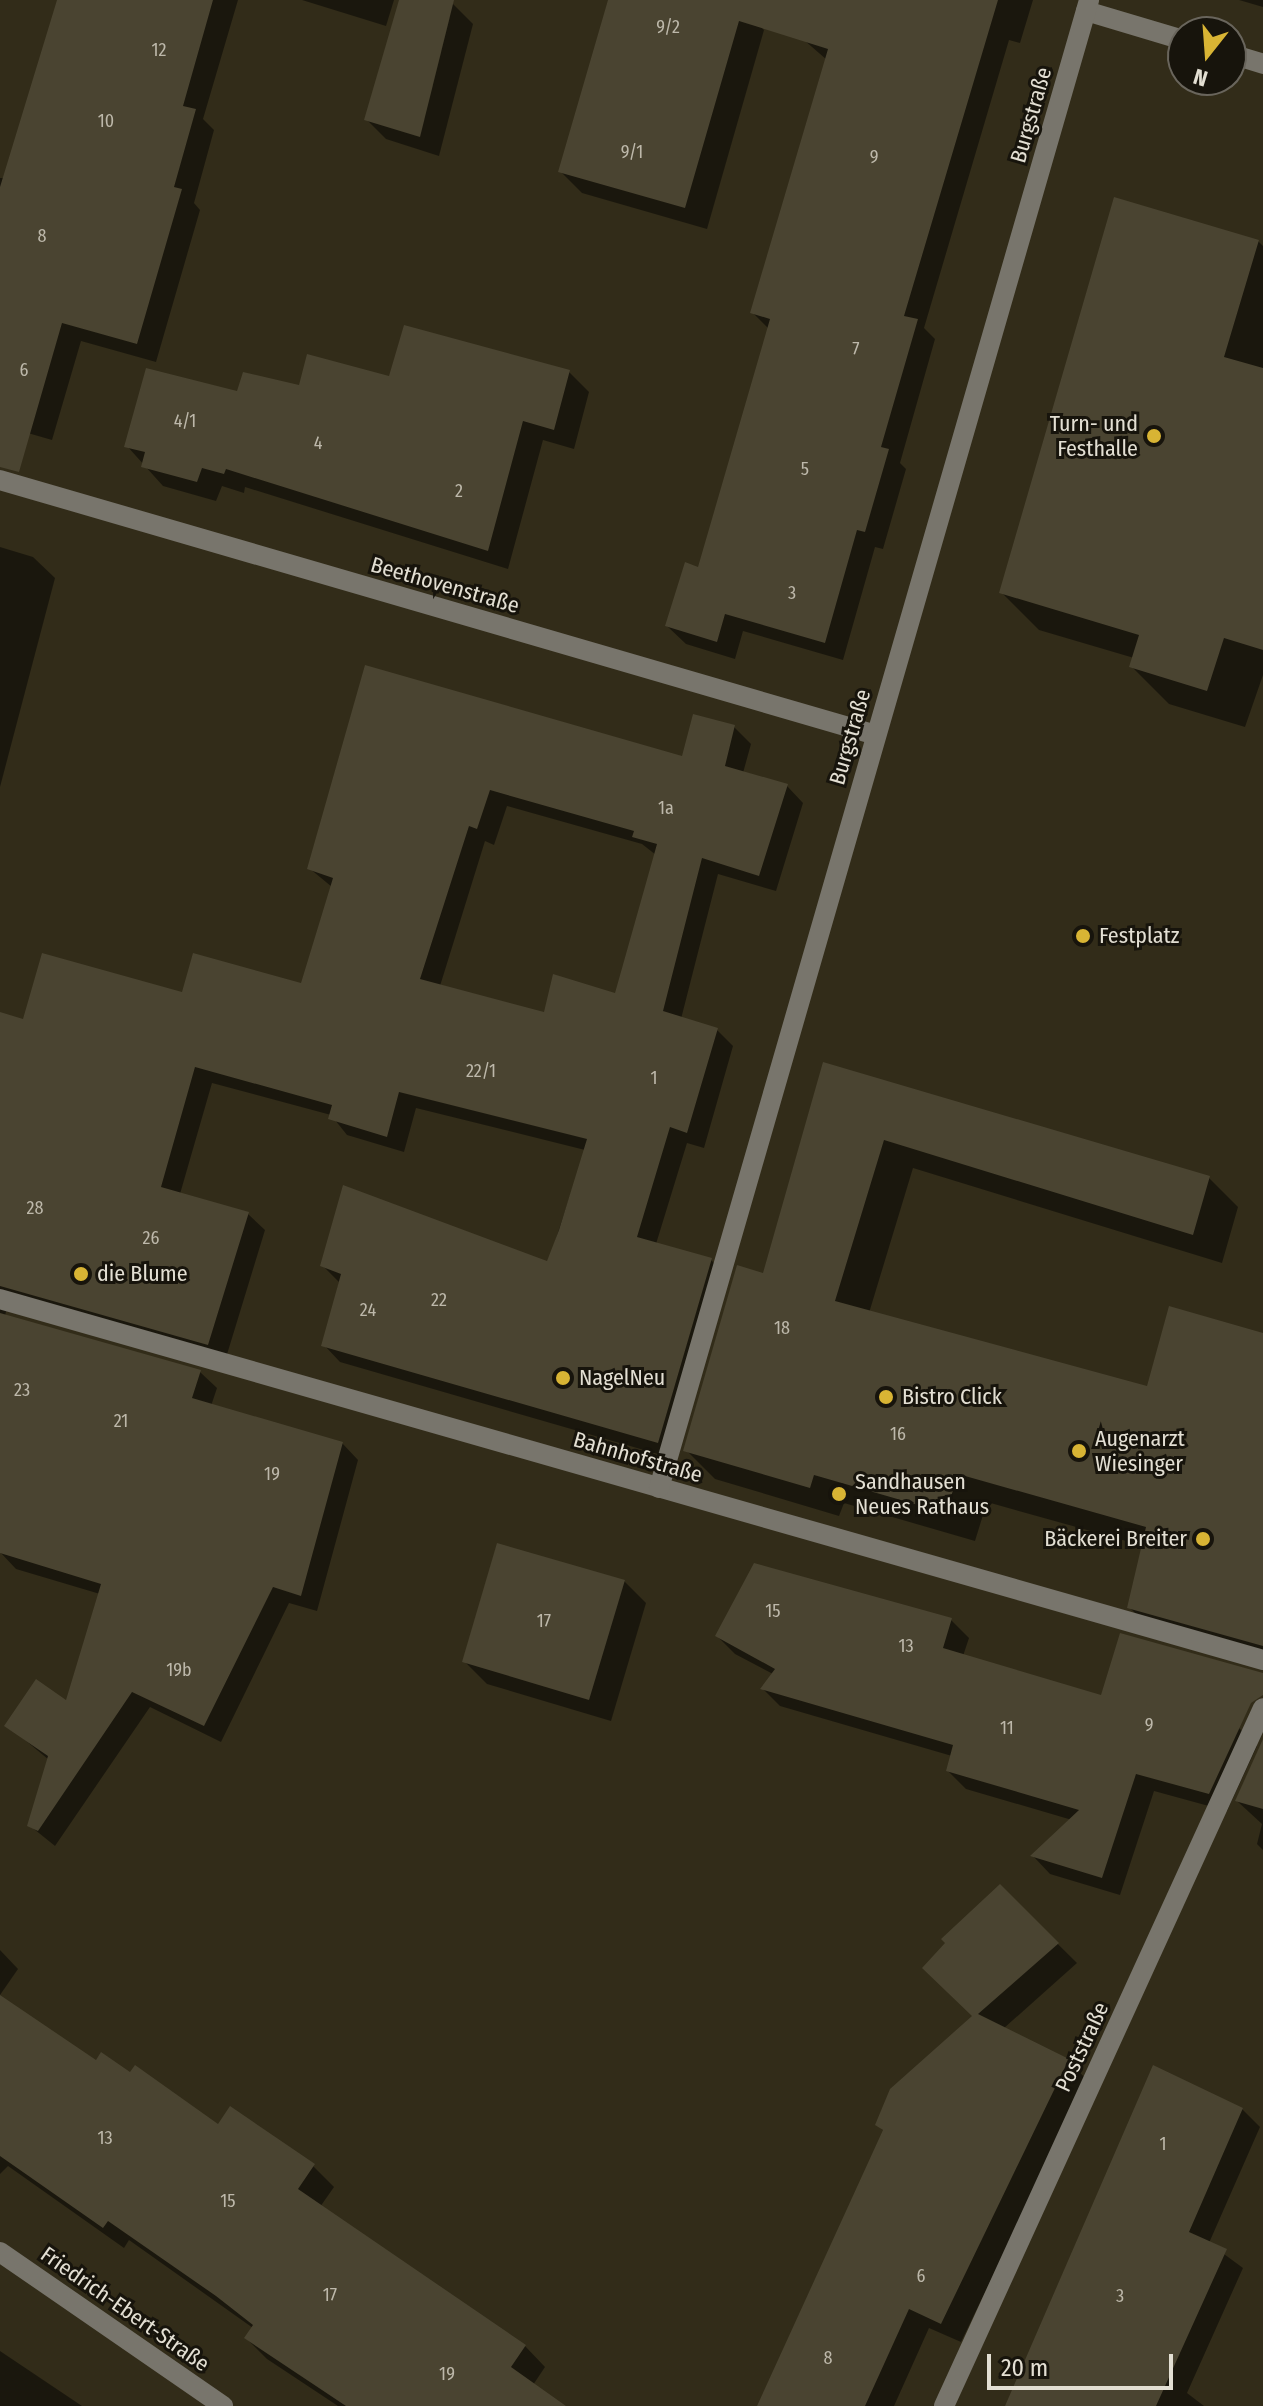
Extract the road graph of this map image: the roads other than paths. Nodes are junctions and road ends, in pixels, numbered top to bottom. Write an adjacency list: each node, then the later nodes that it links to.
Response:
1 (1088, 6): 2 (street); 4 (street, Burgstraße)
2 (1167, 34)
3 (0, 480): 4 (street, Beethovenstraße)
4 (876, 735): 6 (street, Burgstraße)
5 (0, 1299): 6 (street, Bahnhofstraße)
6 (659, 1488): 7 (street, Bahnhofstraße)
7 (1263, 1660)
8 (1263, 1708): 11 (street, Poststraße)
9 (0, 2252): 10 (street, Friedrich-Ebert-Straße)
10 (223, 2406)
11 (944, 2406)

